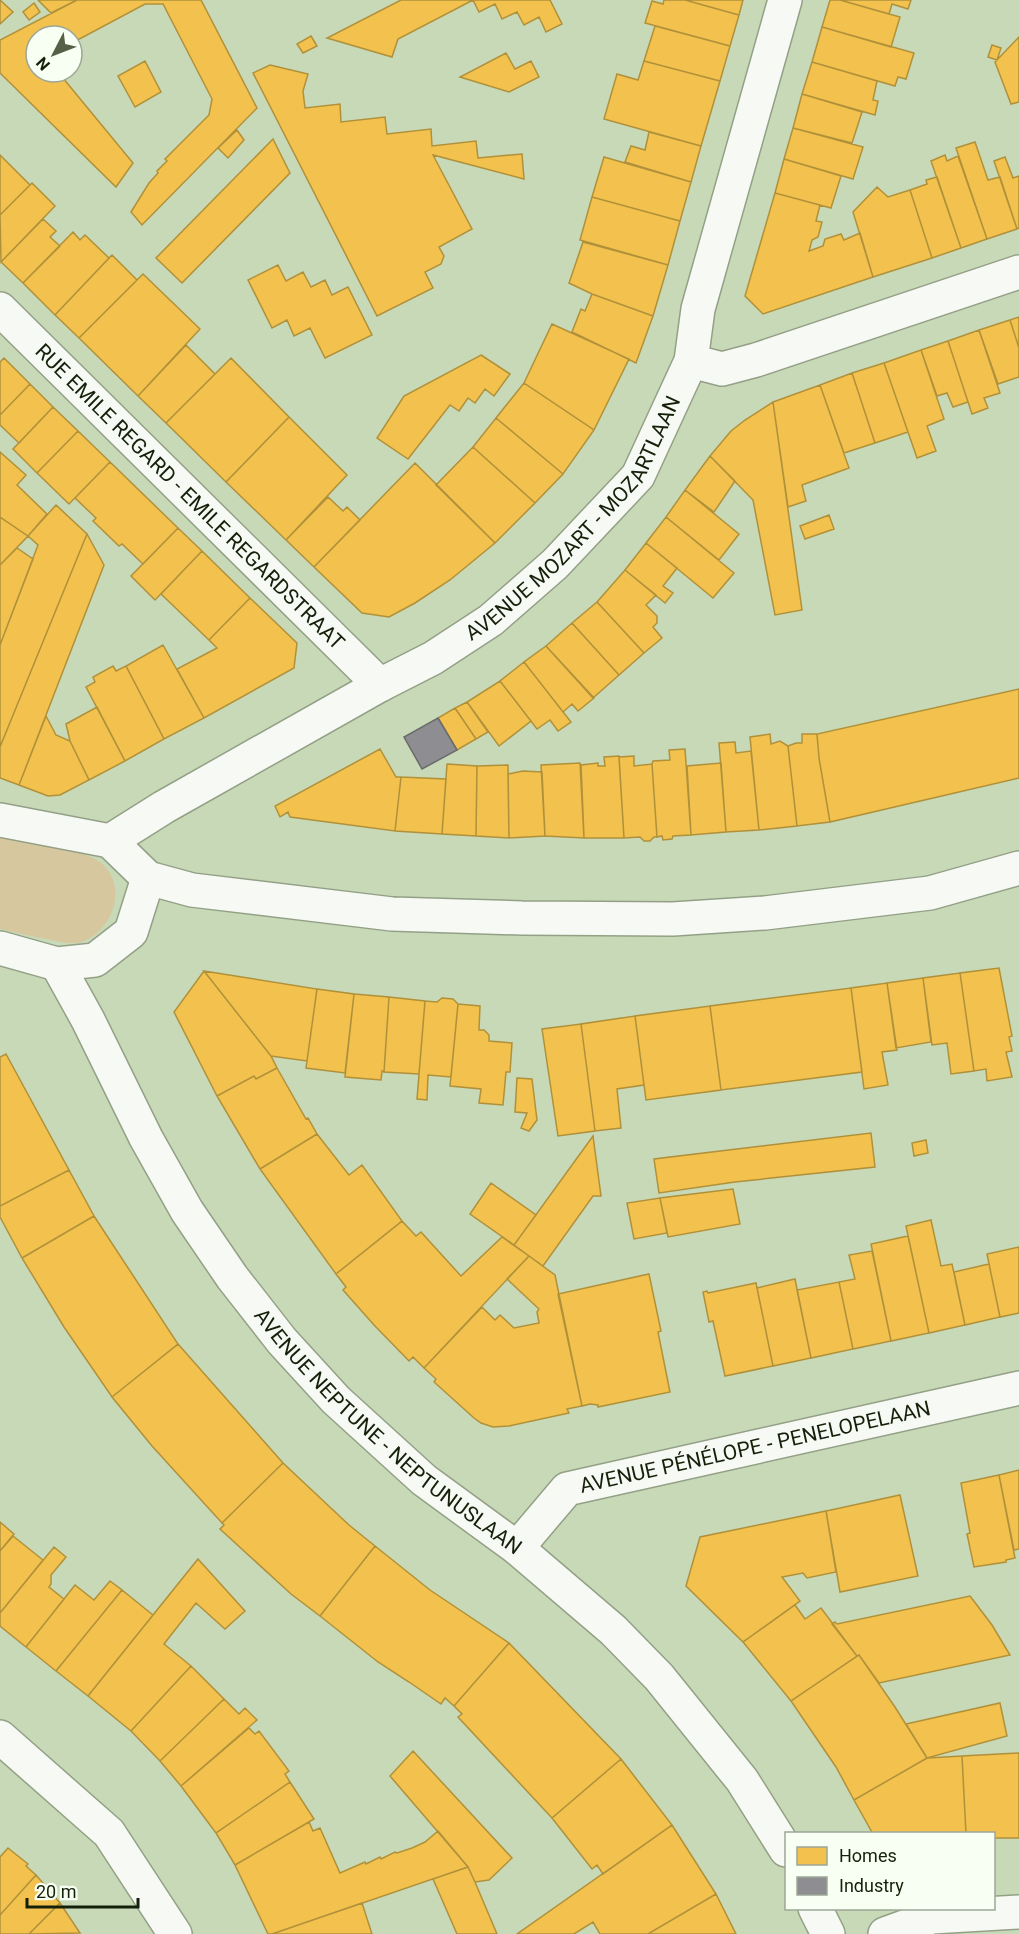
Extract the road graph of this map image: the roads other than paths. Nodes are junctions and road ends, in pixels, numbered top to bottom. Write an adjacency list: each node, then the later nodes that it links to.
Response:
1 (785, 0): 4 (street, AVENUE MOZART - MOZARTLAAN)
2 (1019, 272): 4 (street)
3 (0, 309): 5 (street, RUE EMILE REGARD - EMILE REGARDSTRAAT)
4 (690, 361): 5 (street, AVENUE MOZART - MOZARTLAAN)
5 (380, 685): 7 (street, AVENUE MOZART - MOZARTLAAN)
6 (0, 820): 7 (street)
7 (110, 841): 9 (street)
8 (1019, 868): 9 (street)
9 (148, 878): 11 (street)
10 (0, 948): 11 (street)
11 (57, 964): 13 (street, AVENUE NEPTUNE - NEPTUNUSLAAN)
12 (1019, 1388): 13 (street, AVENUE PÉNÉLOPE - PENELOPELAAN)
13 (517, 1548): 15 (street, AVENUE NEPTUNE - NEPTUNUSLAAN)
14 (0, 1737): 18 (street)
15 (785, 1848)
16 (816, 1910): 19 (street)
17 (1019, 1912): 20 (street)
18 (175, 1934)
19 (828, 1934)
20 (885, 1934)

